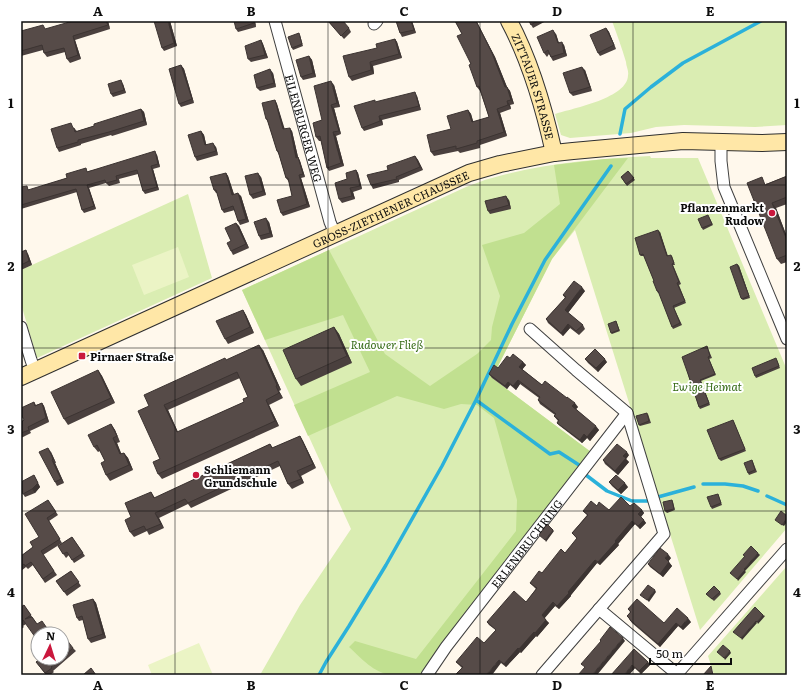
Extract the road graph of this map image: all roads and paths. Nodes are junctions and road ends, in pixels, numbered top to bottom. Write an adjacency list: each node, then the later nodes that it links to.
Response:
1 (275, 21): 6 (street, EILENBURGER WEG)
2 (509, 21): 5 (street, ZITTAUER STRASSE)
3 (721, 142): 4 (street, GROSS-ZIETHENER CHAUSSEE); 5 (street, GROSS-ZIETHENER CHAUSSEE); 9 (street)
4 (787, 142)
5 (554, 153): 6 (street, GROSS-ZIETHENER CHAUSSEE)
6 (335, 234): 10 (street, GROSS-ZIETHENER CHAUSSEE)
7 (21, 327): 10 (street)
8 (530, 329): 11 (street)
9 (787, 339)
10 (28, 374)
11 (627, 412): 13 (street); 14 (street, ERLENBRUCHRING)
12 (787, 548): 16 (street)
13 (599, 609): 15 (street); 16 (street)
14 (427, 675)
15 (542, 675)
16 (677, 675)

